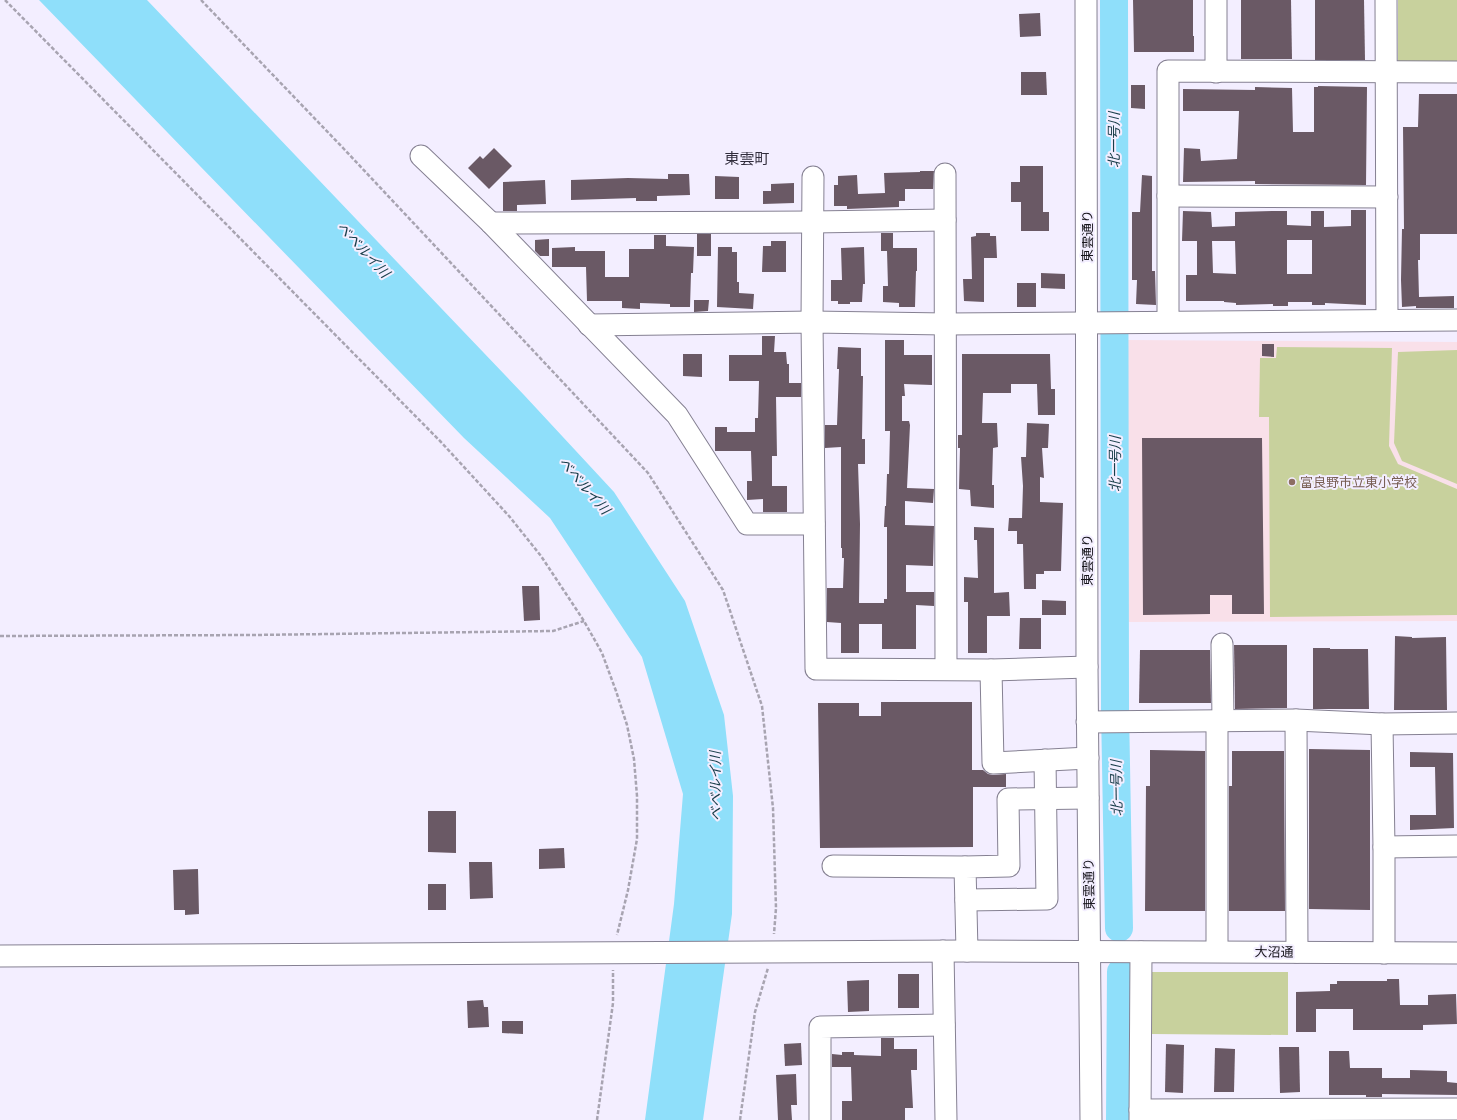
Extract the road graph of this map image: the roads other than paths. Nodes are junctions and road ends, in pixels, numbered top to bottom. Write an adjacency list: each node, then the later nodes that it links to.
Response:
1 (1086, 0): 18 (street, 東雲通り)
2 (1216, 0): 4 (street)
3 (1386, 0): 5 (street)
4 (1216, 72): 5 (street); 10 (street)
5 (1387, 72): 6 (street); 11 (street)
6 (1457, 72)
7 (421, 156): 14 (street)
8 (945, 174): 12 (street)
9 (813, 177): 13 (street)
10 (1168, 196): 11 (street); 19 (street)
11 (1387, 197): 15 (street)
12 (945, 220): 13 (street); 20 (street)
13 (812, 222): 14 (street); 17 (street)
14 (491, 223): 21 (street)
15 (1387, 320): 16 (street); 19 (street)
16 (1457, 320)
17 (812, 322): 20 (street); 21 (street); 22 (street)
18 (1106, 322): 19 (street); 20 (street); 24 (street, 東雲通り)
19 (1168, 322)
20 (946, 324): 25 (street)
21 (589, 325): 22 (street)
22 (814, 524): 25 (street)
23 (1222, 644): 28 (street)
24 (1087, 667): 26 (street); 29 (street, 東雲通り)
25 (946, 669): 26 (street)
26 (990, 670): 33 (street)
27 (1296, 720): 28 (street); 30 (street); 46 (street)
28 (1220, 721): 29 (street); 44 (street)
29 (1087, 722): 32 (street, 東雲通り)
30 (1382, 724): 31 (street); 37 (street)
31 (1457, 724)
32 (1088, 758): 33 (street); 34 (street, 東雲通り)
33 (1045, 760): 35 (street)
34 (1088, 798): 35 (street); 43 (street, 東雲通り)
35 (1045, 799): 39 (street); 40 (street)
36 (1457, 846): 37 (street)
37 (1384, 847): 47 (street)
38 (833, 866): 39 (street)
39 (965, 866): 40 (street)
40 (966, 900): 42 (street)
41 (943, 951): 42 (street, 大沼通); 49 (street, 大沼通); 50 (street)
42 (967, 951): 43 (street, 大沼通)
43 (1090, 951): 45 (street, 大沼通); 55 (street, 東雲通り)
44 (1217, 951): 45 (street, 大沼通); 46 (street, 大沼通)
45 (1141, 952): 52 (street)
46 (1298, 952): 47 (street, 大沼通)
47 (1384, 953): 48 (street, 大沼通)
48 (1457, 953)
49 (0, 956)
50 (944, 1025): 53 (street); 54 (street)
51 (1457, 1109): 52 (street)
52 (1140, 1115)
53 (820, 1120)
54 (946, 1120)
55 (1091, 1120)

